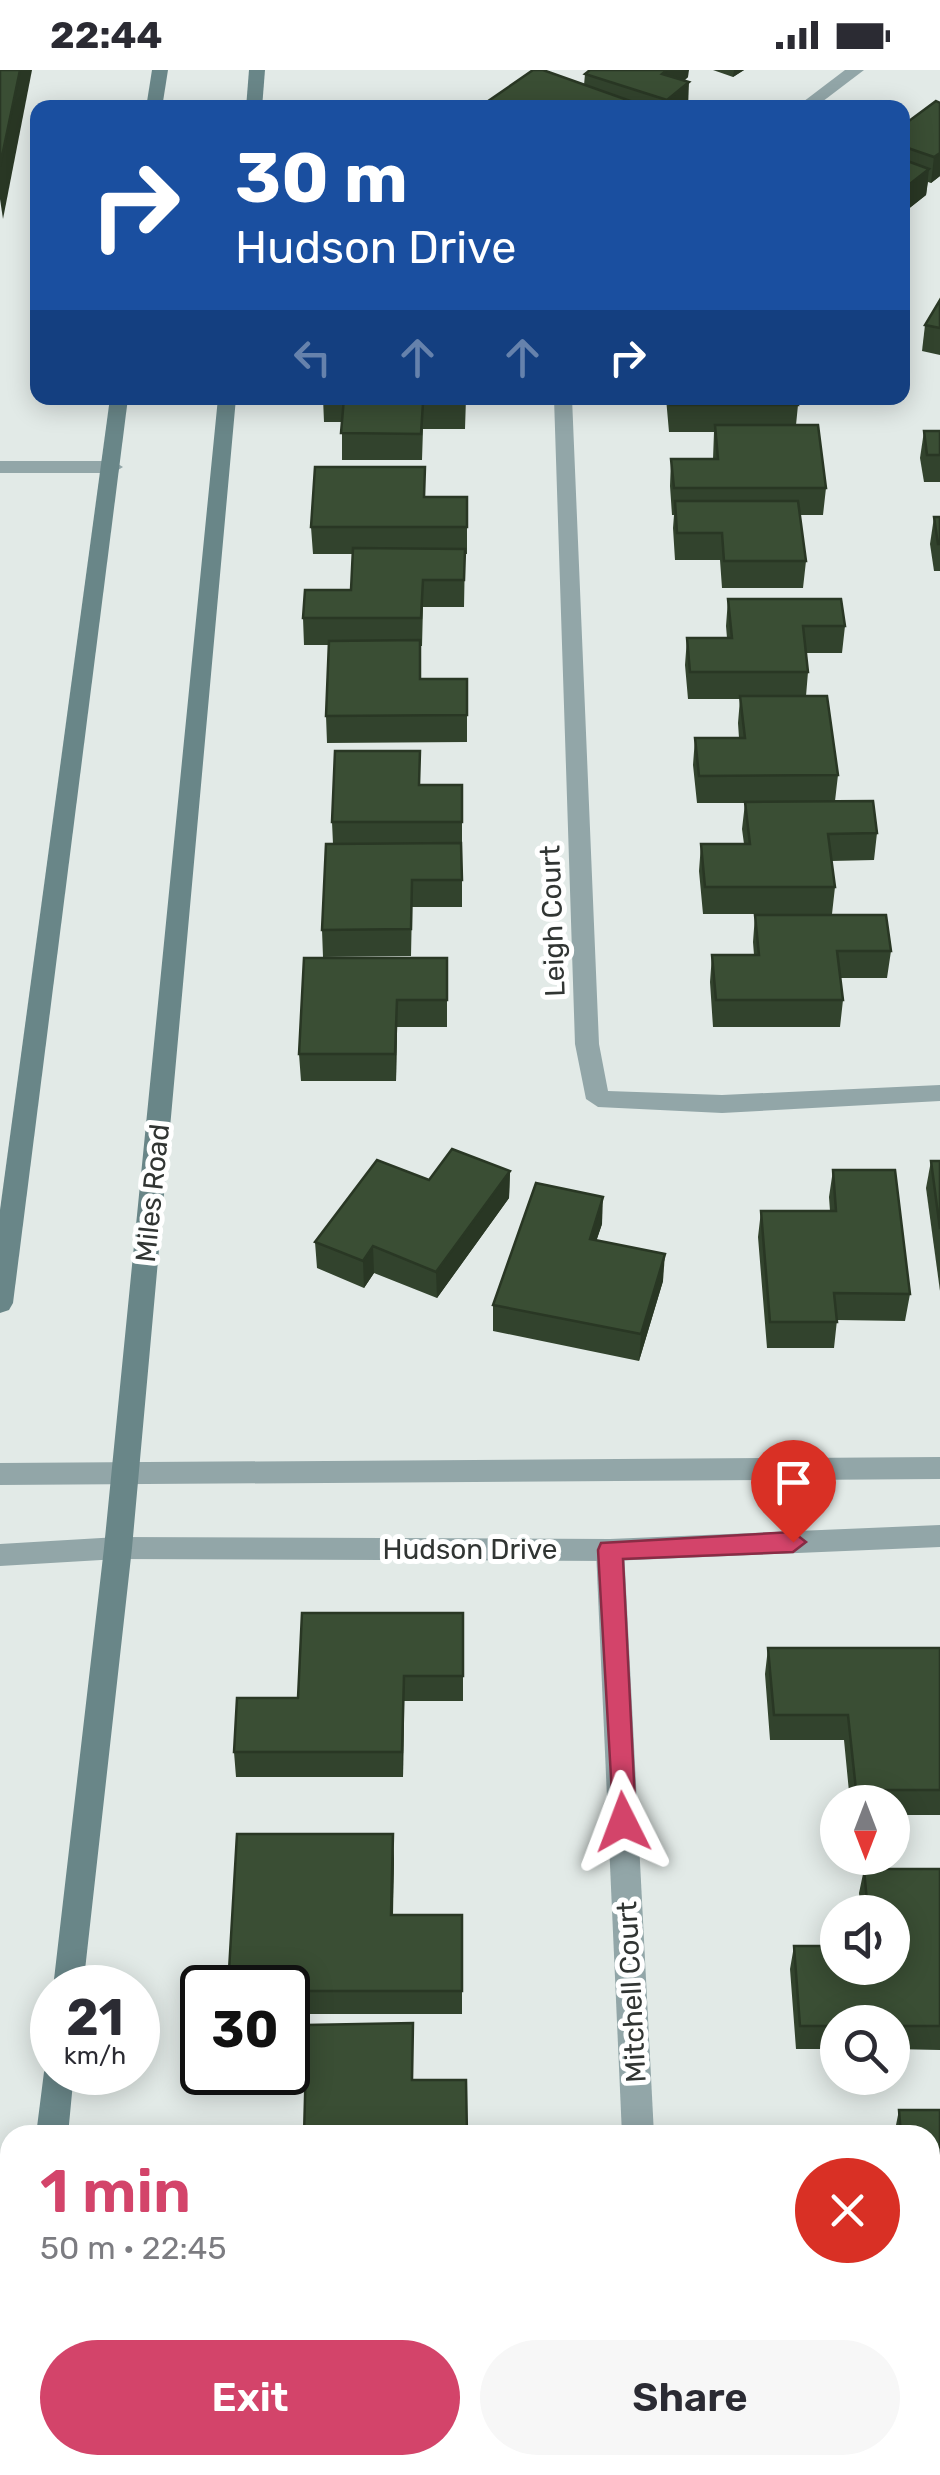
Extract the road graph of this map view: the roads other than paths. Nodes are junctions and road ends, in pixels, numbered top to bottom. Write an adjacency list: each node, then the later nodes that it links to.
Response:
1 (160, 70): 4 (main road)
2 (257, 70): 5 (main road)
3 (856, 70): 6 (street)
4 (155, 100)
5 (255, 100)
6 (813, 100)
7 (119, 405): 11 (main road)
8 (227, 405): 15 (main road, Miles Road)
9 (562, 405): 12 (street, Leigh Court)
10 (0, 467): 11 (street)
11 (113, 467): 13 (main road)
12 (940, 1093)
13 (0, 1303)
14 (940, 1468): 15 (street)
15 (125, 1470): 16 (street); 18 (main road, Miles Road)
16 (0, 1474)
17 (940, 1536): 19 (street, Hudson Drive)
18 (118, 1548): 19 (street, Hudson Drive); 20 (street, Hudson Drive); 21 (main road, Miles Road)
19 (610, 1550): 24 (street, Mitchell Court)
20 (0, 1555)
21 (71, 1965)
22 (56, 2095): 23 (main road)
23 (53, 2125)
24 (638, 2125)

